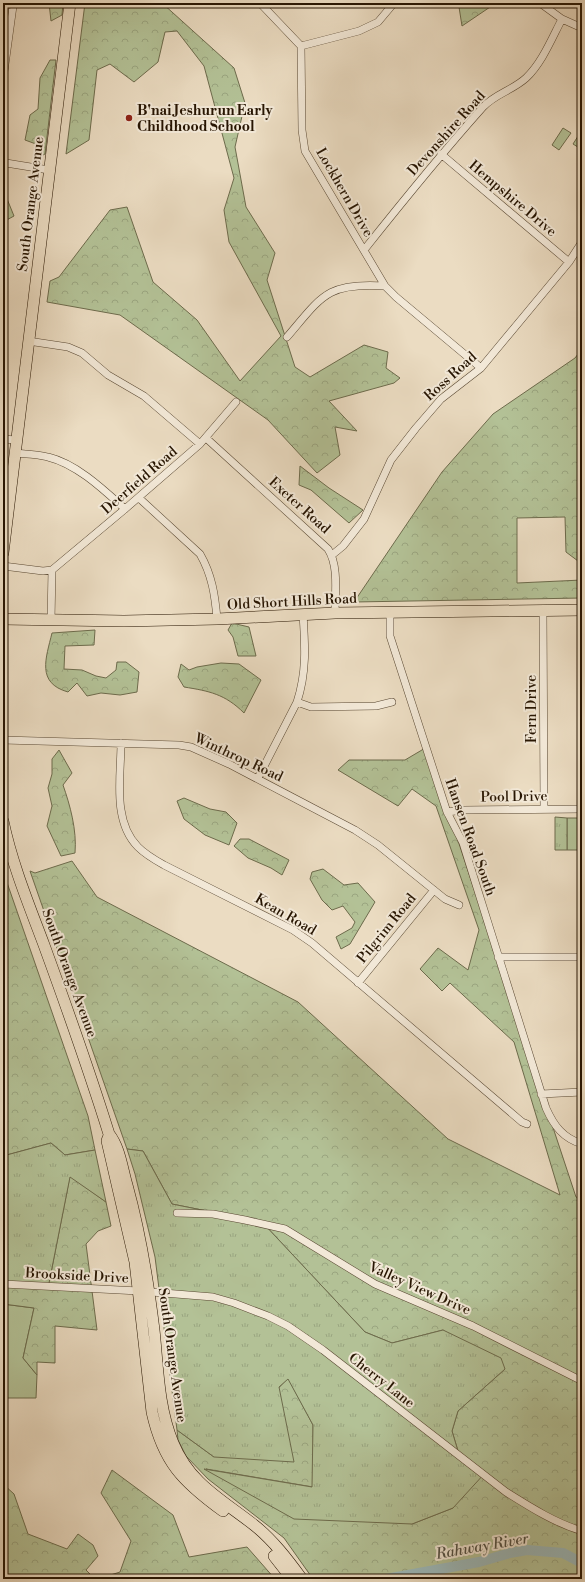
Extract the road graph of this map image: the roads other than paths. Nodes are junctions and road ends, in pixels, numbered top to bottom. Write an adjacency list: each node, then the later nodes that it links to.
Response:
1 (70, 3): 12 (main road, South Orange Avenue)
2 (260, 3): 8 (street)
3 (394, 3): 8 (street)
4 (540, 3): 6 (street)
5 (3, 4): 9 (street)
6 (562, 19): 7 (street); 10 (street, Devonshire Road)
7 (582, 28)
8 (301, 46): 14 (street, Lockhern Drive)
9 (3, 79)
10 (441, 154): 14 (street, Devonshire Road); 15 (street, Hempshire Drive)
11 (3, 161): 12 (street)
12 (49, 170): 18 (main road, South Orange Avenue)
13 (582, 242): 15 (street, Ross Road)
14 (364, 250): 16 (street, Lockhern Drive)
15 (569, 262): 19 (street, Ross Road)
16 (385, 286): 17 (street); 19 (street, Lockhern Drive)
17 (287, 337)
18 (28, 341): 23 (main road, South Orange Avenue); 24 (street)
19 (481, 368): 29 (street, Ross Road)
20 (236, 402): 21 (street, Deerfield Road)
21 (206, 438): 24 (street, Deerfield Road); 29 (street, Exeter Road)
22 (3, 439): 23 (street)
23 (16, 440): 25 (main road, South Orange Avenue)
24 (200, 444): 26 (street, Deerfield Road)
25 (14, 453): 27 (street); 28 (main road, South Orange Avenue)
26 (139, 498): 27 (street, Deerfield Road); 38 (street)
27 (126, 509): 31 (street, Deerfield Road)
28 (3, 553)
29 (332, 555): 35 (street, Exeter Road)
30 (3, 566): 31 (street)
31 (52, 570): 39 (street)
32 (543, 610): 33 (main road, Old Short Hills Road); 34 (main road, Old Short Hills Road); 45 (street, Fern Drive)
33 (582, 610)
34 (390, 612): 35 (main road, Old Short Hills Road); 47 (street, Hansen Road South)
35 (335, 613): 36 (main road, Old Short Hills Road)
36 (303, 614): 38 (main road, Old Short Hills Road); 40 (street)
37 (3, 619): 39 (main road, Old Short Hills Road)
38 (217, 619): 39 (main road, Old Short Hills Road)
39 (51, 620)
40 (297, 702): 41 (street); 44 (street)
41 (392, 702)
42 (3, 740): 43 (street, Winthrop Road)
43 (121, 743): 44 (street, Winthrop Road); 53 (street, Kean Road)
44 (258, 778): 49 (street, Winthrop Road)
45 (544, 808): 46 (street, Pool Drive); 47 (street, Pool Drive)
46 (582, 809)
47 (447, 812): 51 (street, Hansen Road South)
48 (3, 822): 60 (main road, South Orange Avenue)
49 (434, 890): 50 (street, Winthrop Road); 53 (street, Pilgrim Road)
50 (459, 905)
51 (498, 957): 52 (street); 55 (street, Hansen Road South)
52 (582, 957)
53 (358, 983): 56 (street, Kean Road)
54 (582, 1092): 55 (street)
55 (541, 1094): 57 (street, Hansen Road South)
56 (528, 1124)
57 (582, 1144)
58 (177, 1213): 61 (street, Valley View Drive)
59 (3, 1284): 60 (street, Brookside Drive)
60 (144, 1291): 62 (main road, South Orange Avenue); 63 (street, Cherry Lane)
61 (582, 1381)
62 (172, 1454): 64 (main road, South Orange Avenue); 65 (main road, South Orange Avenue)
63 (582, 1531)
64 (292, 1579)
65 (302, 1579)

